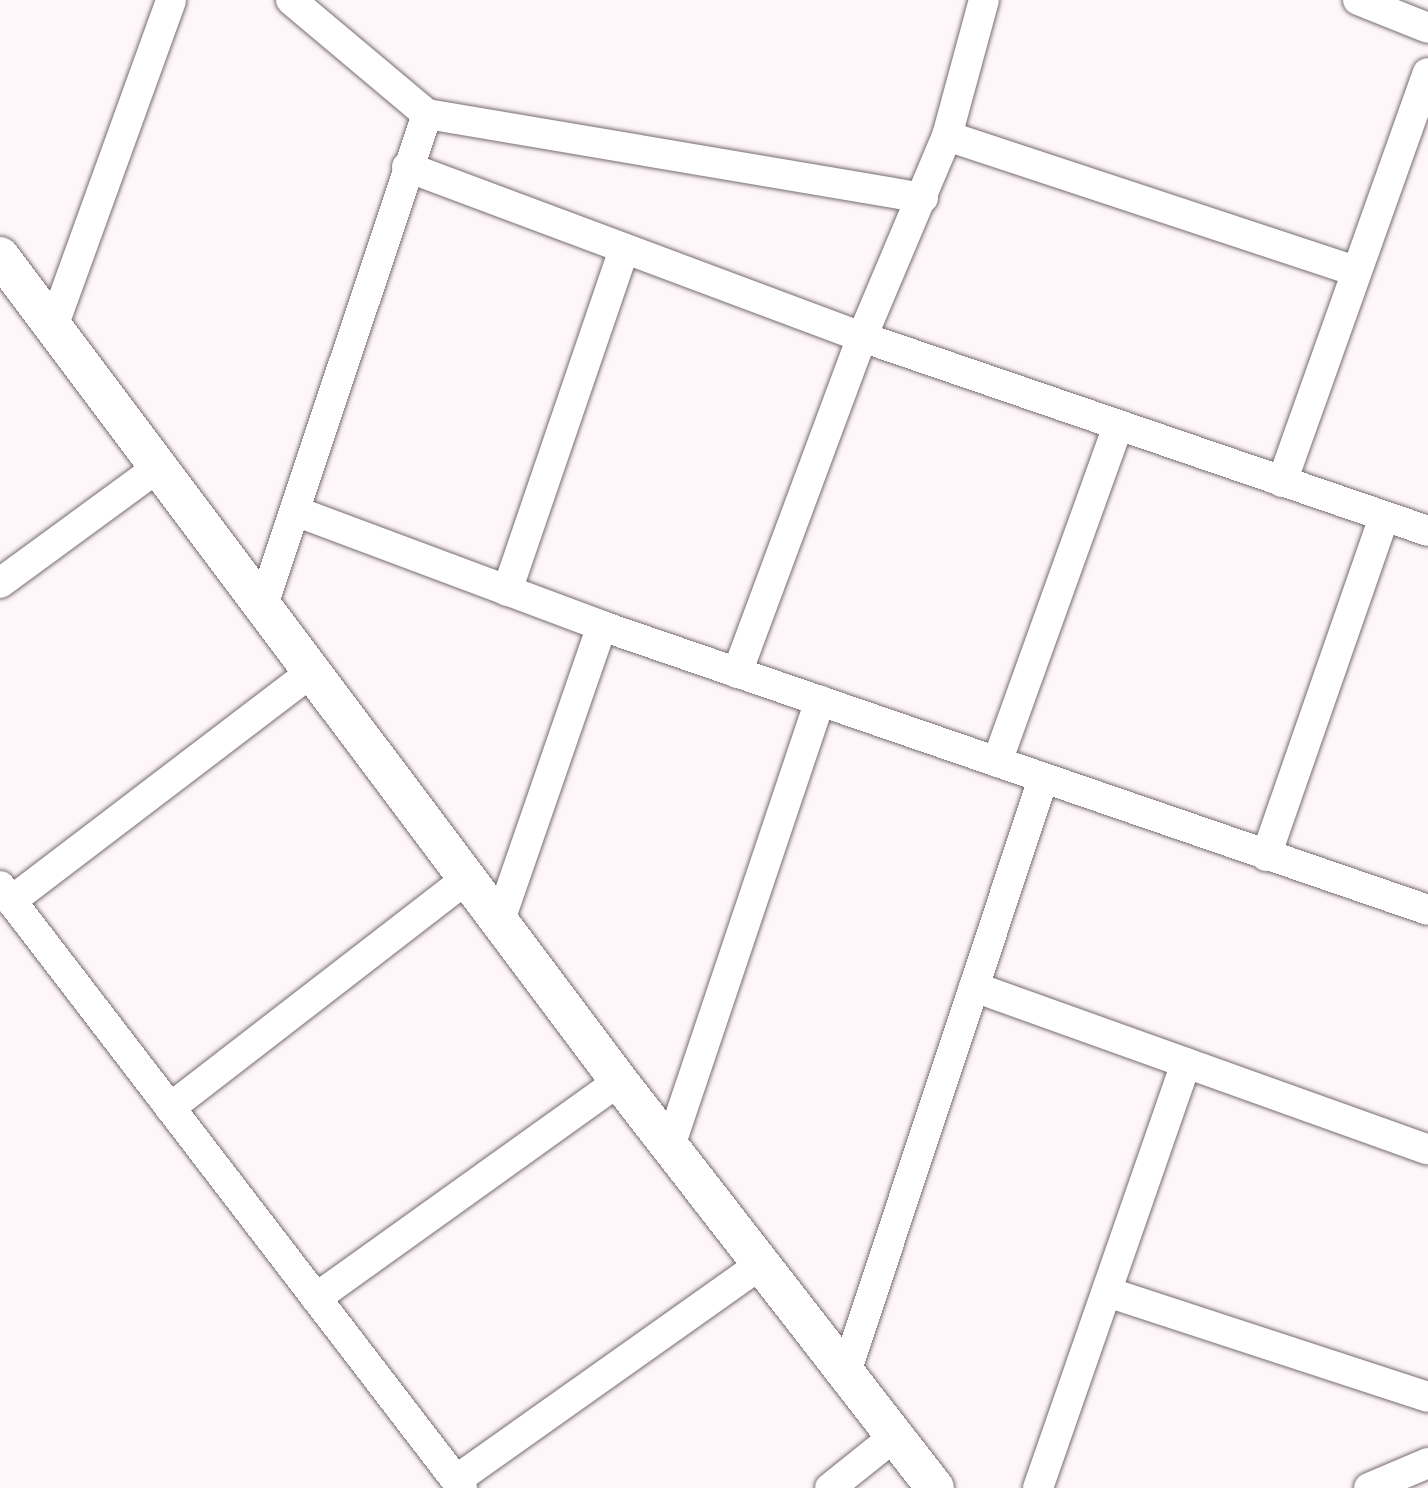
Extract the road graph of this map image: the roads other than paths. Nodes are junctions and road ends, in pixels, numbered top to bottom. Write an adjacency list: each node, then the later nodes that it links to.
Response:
1 (171, 0): 14 (street)
2 (291, 0): 7 (street)
3 (1358, 0): 5 (street)
4 (976, 1): 8 (street)
5 (1428, 28)
6 (1428, 73): 13 (street)
7 (427, 114): 9 (street); 10 (street)
8 (947, 136): 10 (street); 13 (street)
9 (407, 167): 11 (street); 19 (street)
10 (923, 198): 15 (street)
11 (624, 250): 15 (street); 23 (street)
12 (0, 256): 14 (street)
13 (1356, 271): 18 (street)
14 (54, 324): 17 (street)
15 (862, 337): 16 (street); 27 (street)
16 (1118, 426): 18 (street); 29 (street)
17 (161, 465): 22 (street); 24 (street)
18 (1282, 482): 20 (street)
19 (295, 511): 23 (street); 24 (street)
20 (1384, 518): 21 (street); 31 (street)
21 (1428, 531)
22 (0, 583)
23 (507, 591): 25 (street)
24 (264, 602): 26 (street)
25 (602, 626): 27 (street); 35 (street)
26 (314, 670): 32 (street); 33 (street)
27 (737, 673): 28 (street)
28 (820, 701): 29 (street); 40 (street)
29 (997, 762): 30 (street)
30 (1043, 779): 31 (street); 36 (street)
31 (1266, 856): 34 (street)
32 (468, 878): 35 (street); 39 (street)
33 (6, 894): 39 (street)
34 (1428, 910)
35 (500, 920): 38 (street)
36 (974, 987): 37 (street); 45 (street)
37 (1186, 1063): 41 (street); 43 (street)
38 (619, 1081): 40 (street); 44 (street)
39 (170, 1108): 44 (street)
40 (670, 1146): 42 (street)
41 (1428, 1150)
42 (761, 1264): 45 (street); 49 (street)
43 (1107, 1292): 46 (street); 52 (street)
44 (316, 1298): 49 (street)
45 (846, 1372): 47 (street)
46 (1428, 1397)
47 (895, 1436): 50 (street); 51 (street)
48 (1428, 1463): 53 (street)
49 (459, 1484)
50 (830, 1488)
51 (935, 1488)
52 (1038, 1488)
53 (1369, 1488)

